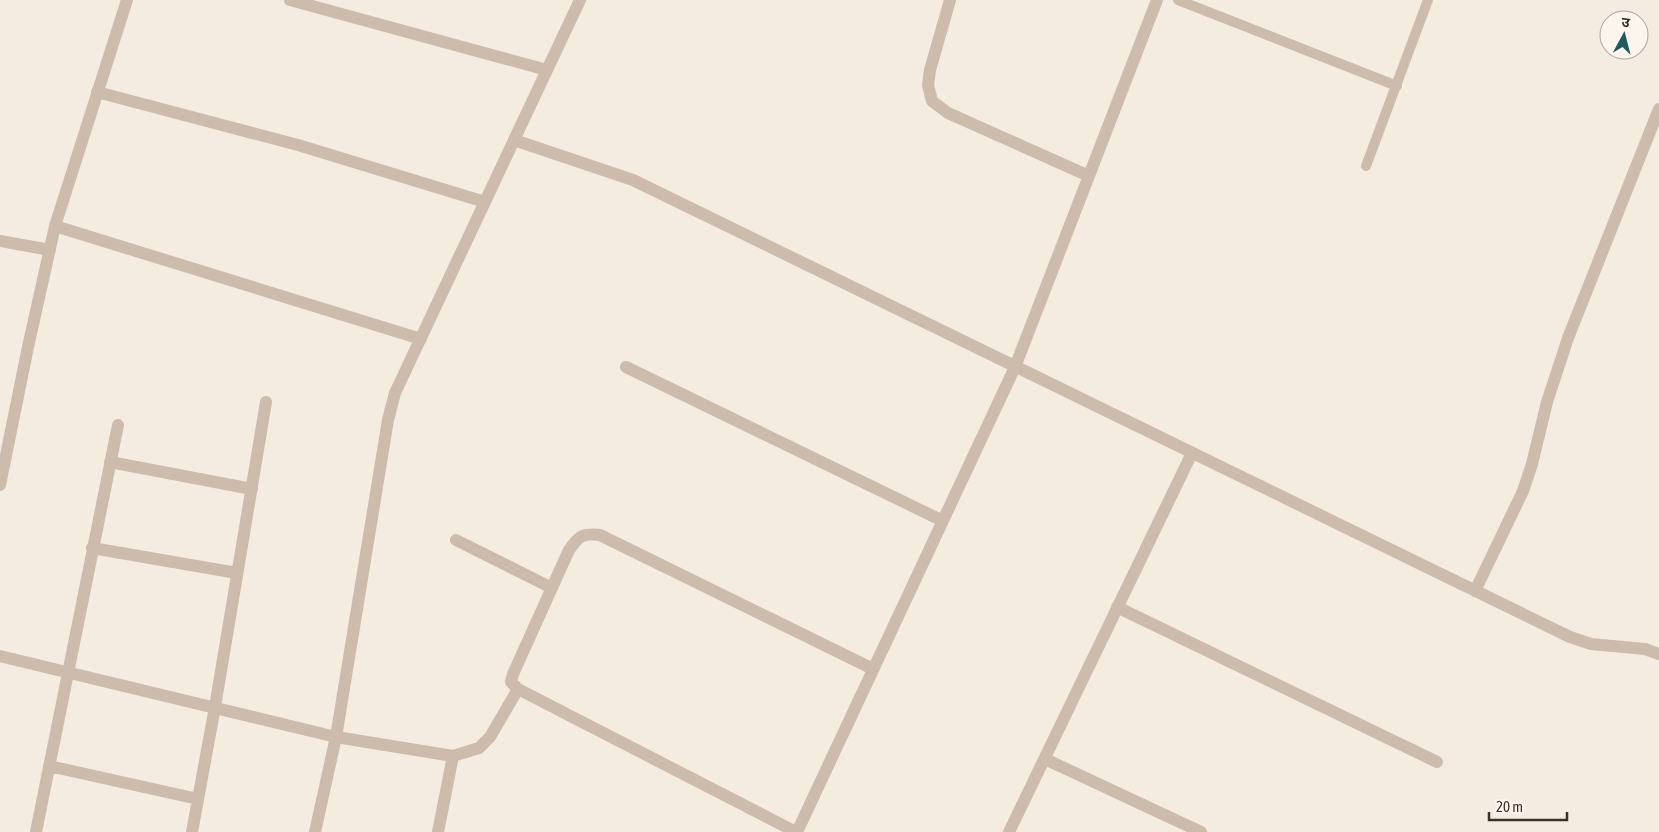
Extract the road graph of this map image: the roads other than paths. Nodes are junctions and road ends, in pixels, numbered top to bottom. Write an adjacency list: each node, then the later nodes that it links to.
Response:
1 (127, 0): 10 (street)
2 (290, 0): 8 (street)
3 (580, 0): 8 (street)
4 (950, 0): 14 (street)
5 (1157, 0): 14 (street)
6 (1178, 0): 9 (lane)
7 (1428, 0): 9 (lane)
8 (547, 70): 12 (street)
9 (1397, 86): 13 (lane)
10 (97, 92): 15 (street); 16 (street)
11 (1659, 109): 33 (street)
12 (514, 140): 15 (street); 21 (street)
13 (1366, 166)
14 (1089, 176): 21 (street)
15 (485, 202): 19 (street)
16 (55, 226): 18 (street); 19 (street)
17 (0, 241): 18 (street)
18 (50, 250): 26 (street)
19 (421, 339): 41 (street)
20 (626, 367): 28 (street)
21 (1015, 367): 24 (street); 28 (street)
22 (266, 402): 27 (street)
23 (118, 425): 25 (street)
24 (1192, 453): 33 (street); 34 (street)
25 (110, 462): 27 (street); 30 (street)
26 (0, 485)
27 (252, 489): 31 (street)
28 (943, 521): 37 (street)
29 (456, 540): 32 (street)
30 (92, 548): 31 (street); 38 (street)
31 (237, 573): 40 (street)
32 (552, 588): 37 (street); 39 (street)
33 (1475, 591): 35 (street)
34 (1117, 607): 43 (street); 44 (street)
35 (1659, 654)
36 (0, 656): 38 (street)
37 (873, 670): 51 (street)
38 (68, 672): 40 (street); 45 (street)
39 (518, 689): 42 (street); 51 (street)
40 (215, 707): 41 (street); 46 (street)
41 (336, 737): 42 (street); 49 (street)
42 (453, 756): 50 (street)
43 (1045, 759): 52 (street); 53 (street)
44 (1437, 762)
45 (50, 766): 46 (street); 47 (street)
46 (198, 799): 48 (street)
47 (36, 832)
48 (192, 832)
49 (315, 832)
50 (438, 832)
51 (796, 832)
52 (1009, 832)
53 (1201, 832)

